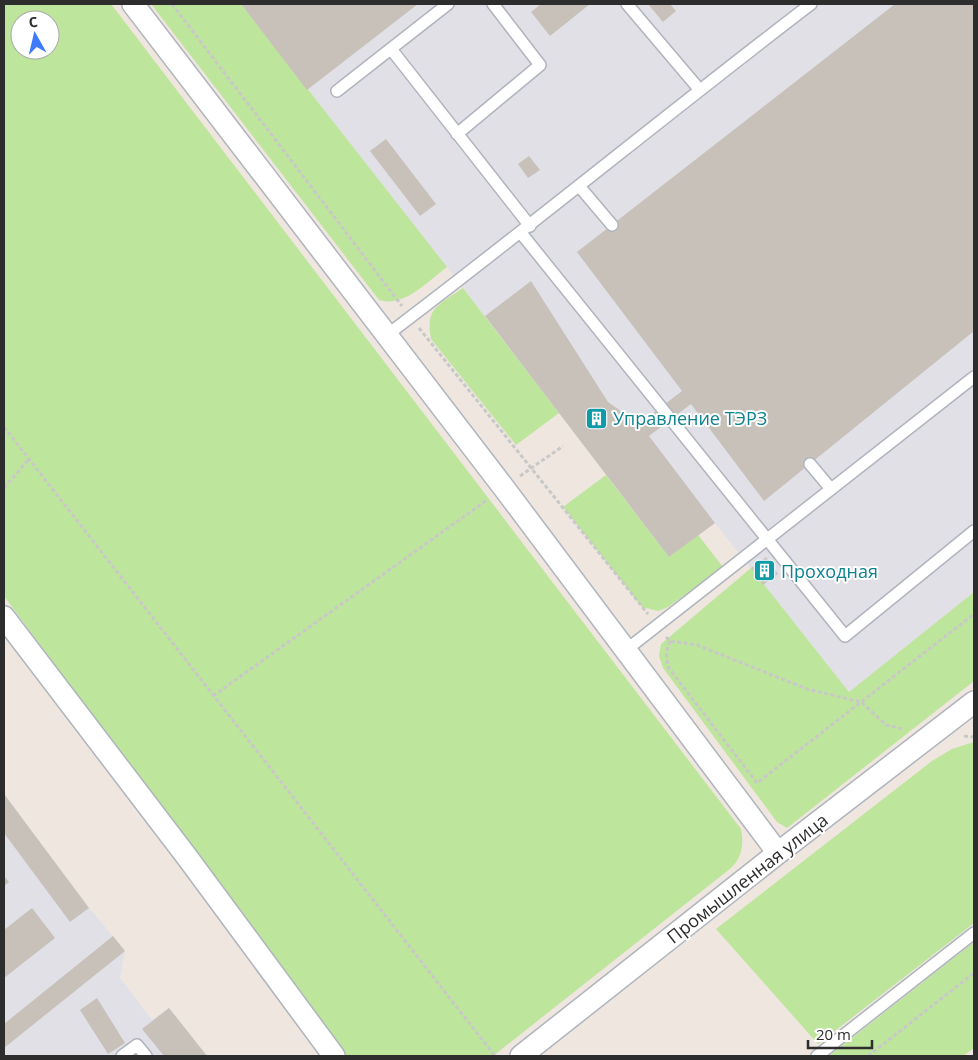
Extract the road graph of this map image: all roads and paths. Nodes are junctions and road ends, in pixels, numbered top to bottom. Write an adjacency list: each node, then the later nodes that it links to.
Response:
1 (133, 4): 13 (street)
2 (448, 4): 6 (lane)
3 (493, 4): 9 (lane)
4 (627, 4): 7 (lane)
5 (811, 4): 7 (lane)
6 (391, 49): 8 (lane); 9 (lane)
7 (699, 89): 10 (lane)
8 (337, 91)
9 (458, 134): 12 (lane)
10 (579, 186): 11 (lane); 12 (lane)
11 (612, 225)
12 (525, 230): 13 (lane); 23 (lane)
13 (387, 335): 20 (street)
14 (974, 377): 21 (lane)
15 (4, 427): 17 (path)
16 (563, 446): 20 (path)
17 (29, 459): 19 (path); 27 (path)
18 (810, 464): 21 (lane)
19 (4, 488)
20 (504, 488): 26 (street); 27 (path)
21 (831, 490): 23 (lane)
22 (974, 531): 23 (lane)
23 (768, 538): 26 (lane)
24 (974, 614): 28 (path)
25 (4, 617): 37 (street)
26 (626, 650): 31 (street)
27 (213, 696): 38 (path)
28 (861, 702): 28 (path); 30 (path)
29 (971, 709): 31 (street, Промышленная улица)
30 (905, 729)
31 (778, 853): 34 (street, Промышленная улица)
32 (974, 933): 39 (lane)
33 (974, 973): 40 (path)
34 (526, 1054)
35 (122, 1056): 36 (lane)
36 (146, 1056)
37 (334, 1056)
38 (495, 1056)
39 (817, 1056)
40 (868, 1056)

